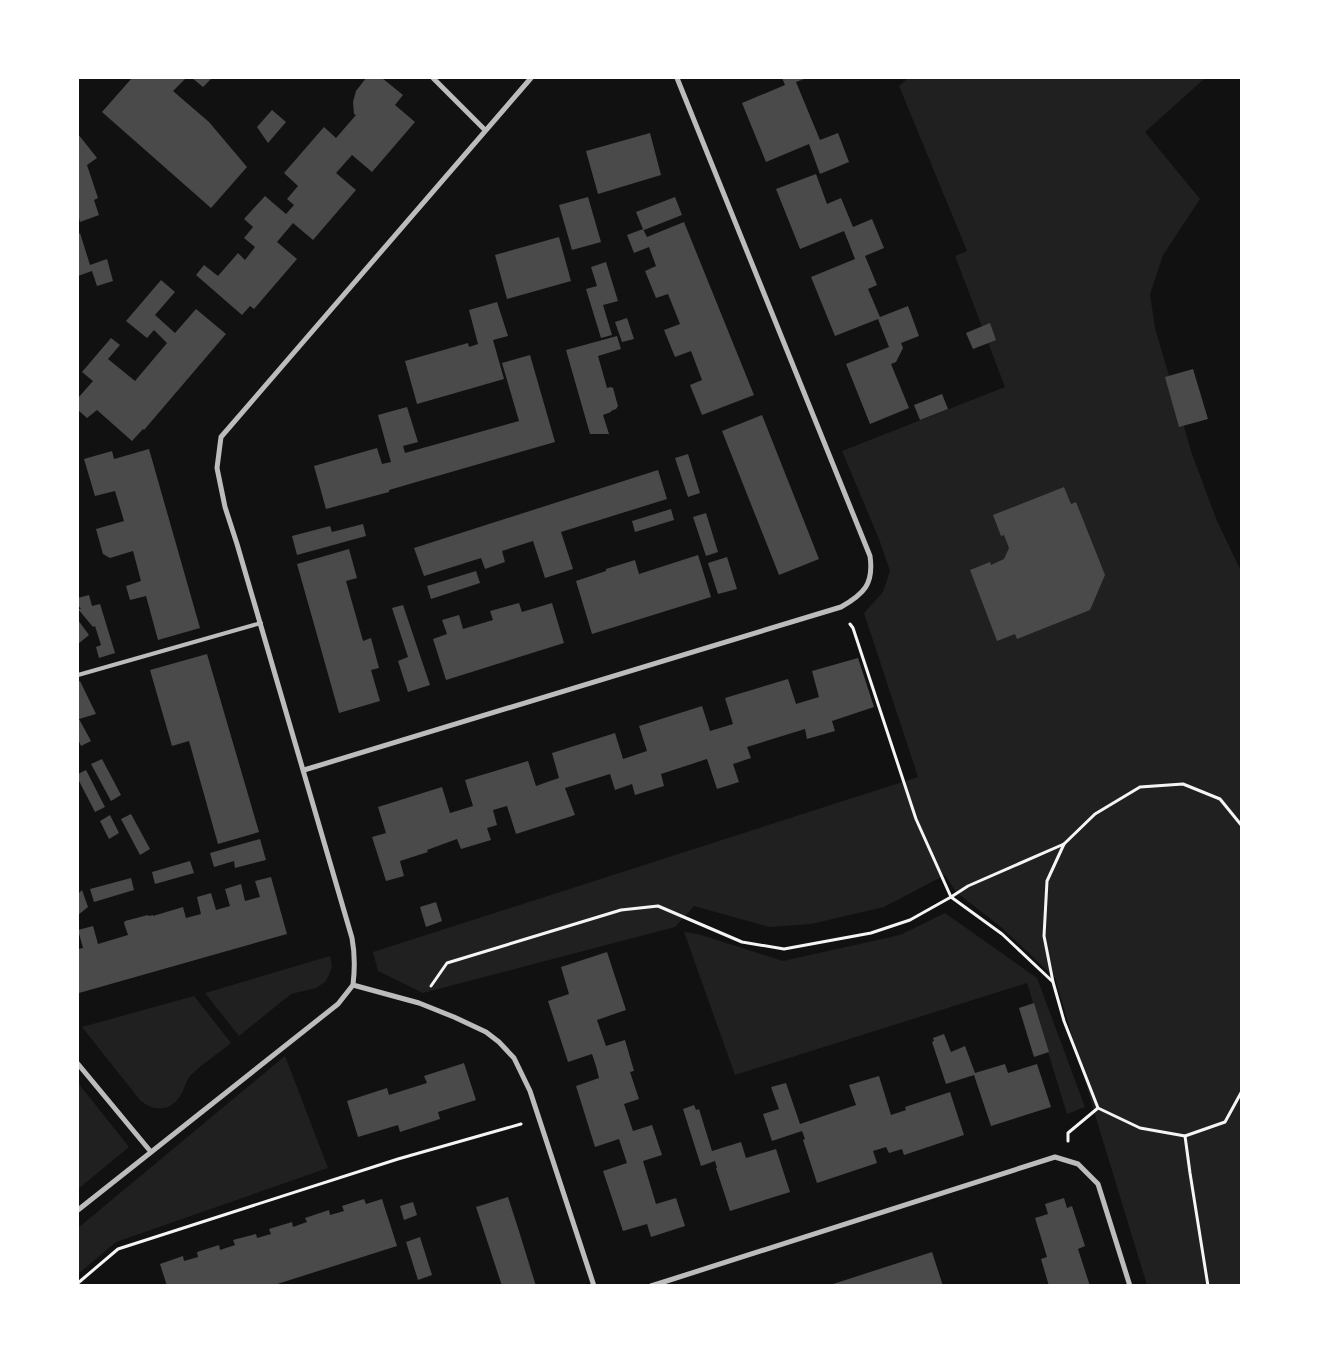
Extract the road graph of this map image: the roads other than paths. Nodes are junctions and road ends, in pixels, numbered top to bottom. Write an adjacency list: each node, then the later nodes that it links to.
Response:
1 (433, 78): 4 (street)
2 (531, 78): 4 (street)
3 (677, 78): 7 (street)
4 (485, 130): 5 (street)
5 (260, 623): 6 (lane); 7 (street)
6 (78, 675)
7 (304, 770): 8 (street)
8 (353, 985): 10 (street); 12 (street)
9 (78, 1064): 10 (street)
10 (151, 1152): 11 (street)
11 (78, 1210)
12 (594, 1286)
13 (651, 1286): 14 (street)
14 (1130, 1286)

